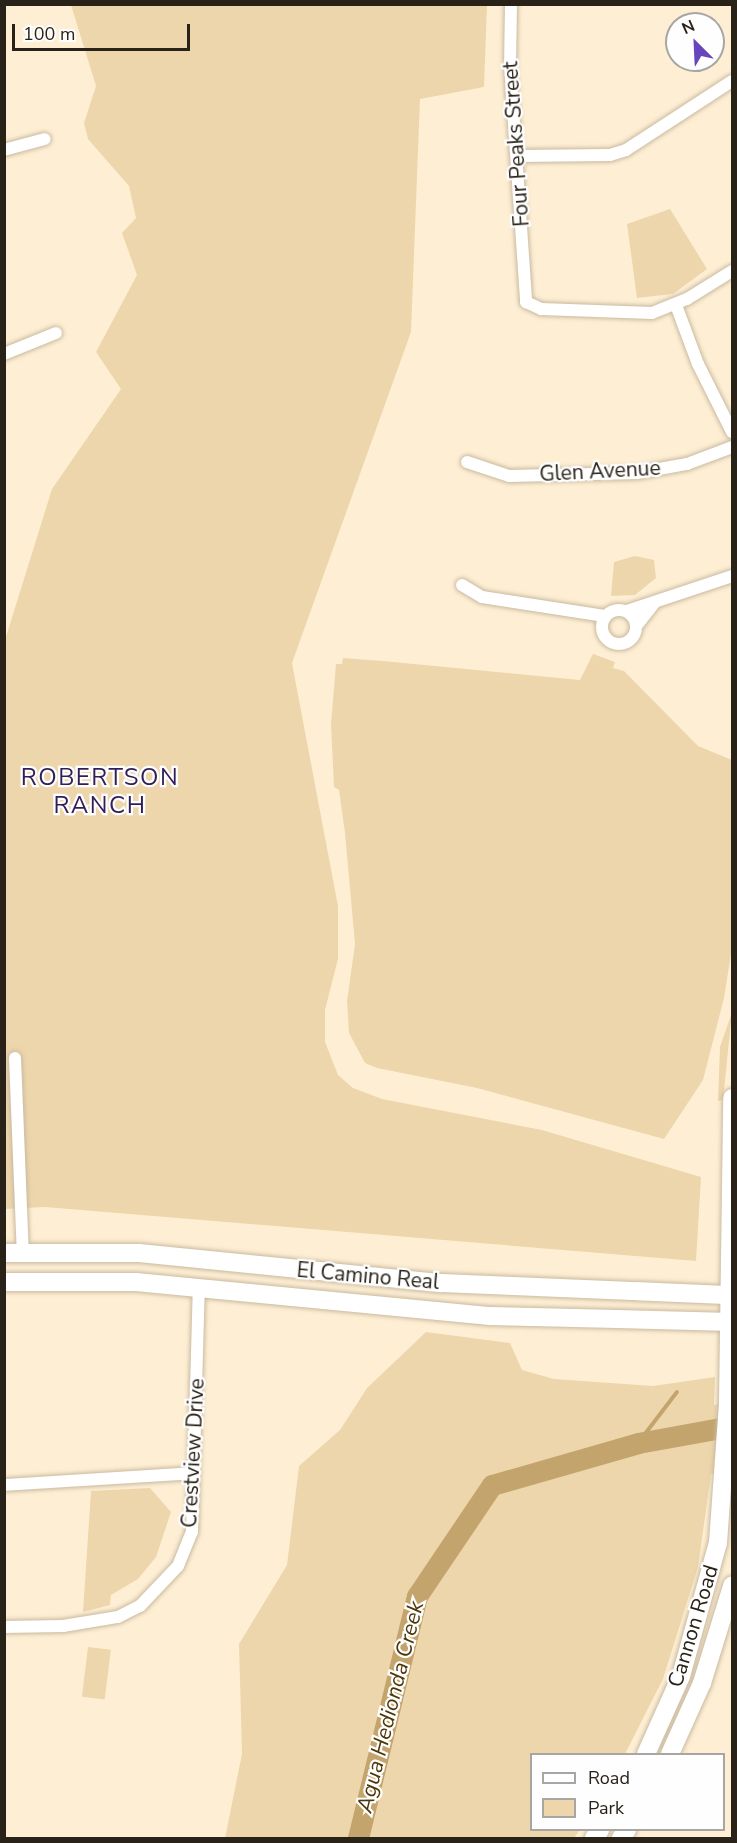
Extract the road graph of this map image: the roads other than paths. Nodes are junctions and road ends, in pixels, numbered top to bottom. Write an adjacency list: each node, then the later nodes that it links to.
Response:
1 (510, 4): 5 (street, Four Peaks Street)
2 (732, 81): 5 (street)
3 (45, 138): 4 (street)
4 (4, 150)
5 (518, 156): 7 (street, Four Peaks Street)
6 (732, 271): 7 (street)
7 (676, 305): 10 (street)
8 (56, 333): 9 (street)
9 (4, 354)
10 (732, 432)
11 (732, 447): 12 (street, Glen Avenue)
12 (467, 462)
13 (732, 576): 15 (street)
14 (462, 585): 17 (street)
15 (654, 603): 16 (street); 18 (street)
16 (627, 611): 17 (street); 18 (street)
17 (605, 616): 18 (street)
18 (637, 626)
19 (15, 1058): 21 (street)
20 (732, 1098): 25 (main road, Cannon Road)
21 (23, 1252): 22 (main road, El Camino Real); 25 (main road, El Camino Real)
22 (4, 1253)
23 (4, 1282): 24 (main road, El Camino Real)
24 (199, 1288): 26 (main road, El Camino Real); 27 (street, Crestview Drive)
25 (729, 1295): 26 (main road, Cannon Road)
26 (729, 1321): 31 (main road, Cannon Road)
27 (194, 1473): 28 (street); 30 (street, Crestview Drive)
28 (4, 1485)
29 (732, 1586): 32 (main road, Cannon Road)
30 (4, 1627)
31 (647, 1753)
32 (671, 1753)

